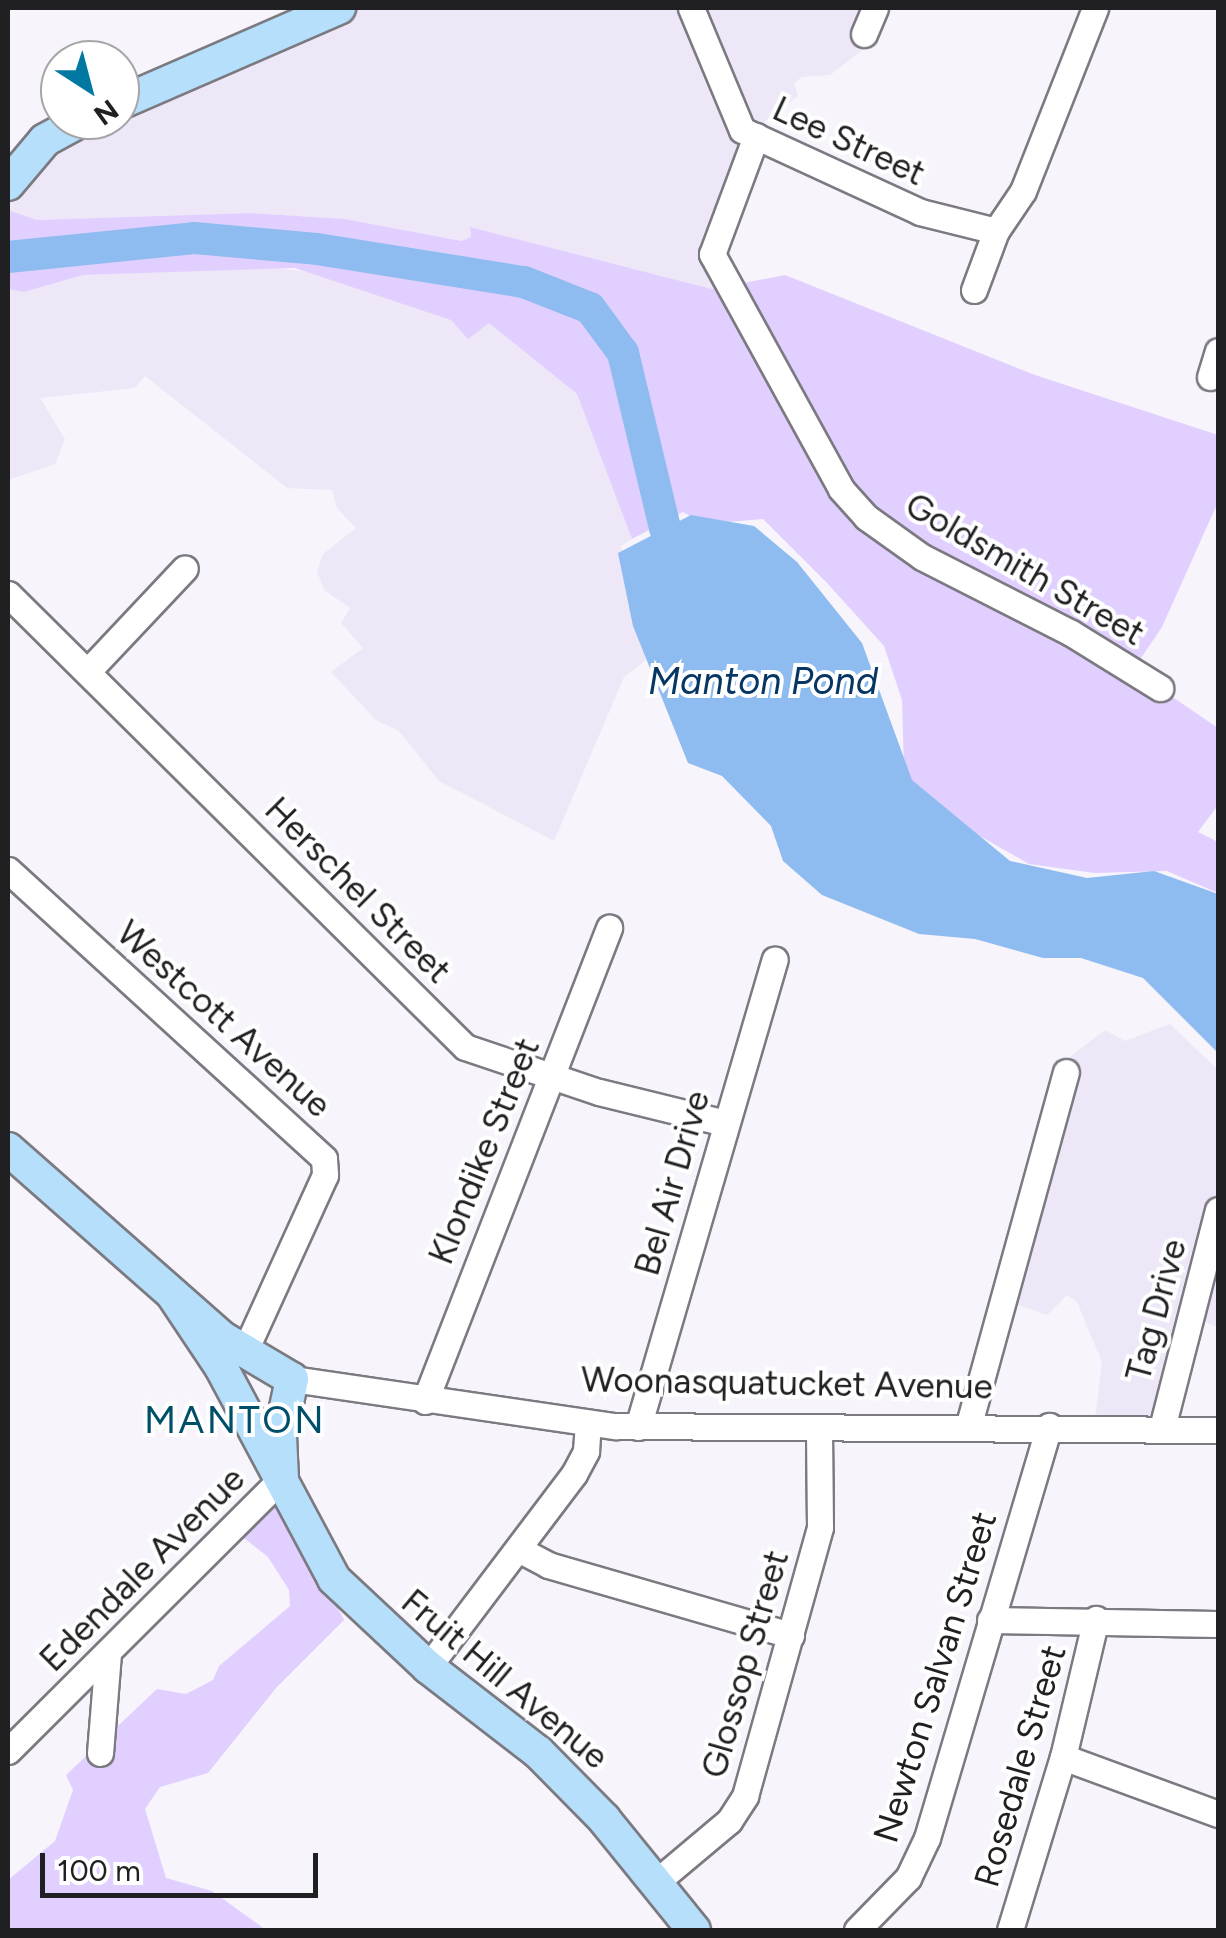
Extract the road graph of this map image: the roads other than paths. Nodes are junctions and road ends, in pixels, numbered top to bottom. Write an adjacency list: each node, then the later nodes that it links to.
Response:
1 (339, 8): 6 (main road)
2 (691, 8): 7 (street, Lee Street)
3 (875, 8): 5 (street)
4 (1095, 8): 10 (street)
5 (864, 34)
6 (140, 94)
7 (756, 136): 10 (street, Lee Street); 17 (street, Goldsmith Street)
8 (45, 140): 9 (main road)
9 (8, 184)
10 (996, 231): 11 (street)
11 (974, 290)
12 (1218, 351): 13 (street)
13 (1210, 377)
14 (185, 568): 16 (street)
15 (8, 594): 16 (street, Herschel Street)
16 (88, 671): 22 (street, Herschel Street)
17 (1160, 688)
18 (8, 870): 27 (street, Westcott Avenue)
19 (608, 928): 22 (street, Klondike Street)
20 (775, 960): 23 (street, Bel Air Drive)
21 (1066, 1072): 31 (street)
22 (554, 1079): 23 (street, Herschel Street); 29 (street, Klondike Street)
23 (725, 1123): 34 (street, Bel Air Drive)
24 (8, 1148): 26 (main road, Fruit Hill Avenue)
25 (1218, 1210): 35 (street, Tag Drive)
26 (173, 1294): 27 (main road, Fruit Hill Avenue); 37 (main road, Fruit Hill Avenue)
27 (244, 1353): 28 (main road, Woonasquatucket Avenue)
28 (292, 1378): 29 (street, Woonasquatucket Avenue); 37 (main road, Fruit Hill Avenue)
29 (425, 1401): 30 (street, Woonasquatucket Avenue)
30 (588, 1424): 34 (street, Woonasquatucket Avenue); 38 (street)
31 (969, 1424): 32 (street, Woonasquatucket Avenue); 33 (street, Woonasquatucket Avenue)
32 (1049, 1426): 35 (street, Woonasquatucket Avenue); 40 (street, Newton Salvan Street)
33 (820, 1427): 34 (street, Woonasquatucket Avenue); 42 (street, Glossop Street)
34 (638, 1428)
35 (1162, 1428): 36 (street, Woonasquatucket Avenue)
36 (1218, 1430)
37 (282, 1478): 43 (street, Edendale Avenue); 44 (main road, Fruit Hill Avenue)
38 (522, 1551): 42 (street); 44 (street)
39 (1096, 1619): 40 (street); 41 (street); 47 (street, Rosedale Street)
40 (990, 1620): 51 (street, Newton Salvan Street)
41 (1218, 1624)
42 (791, 1635): 49 (street, Glossop Street)
43 (108, 1654): 45 (street, Edendale Avenue); 46 (street)
44 (428, 1668): 49 (main road, Fruit Hill Avenue)
45 (8, 1751)
46 (100, 1753)
47 (1064, 1757): 48 (street); 52 (street, Rosedale Street)
48 (1218, 1814)
49 (655, 1883): 50 (main road, Fruit Hill Avenue)
50 (694, 1930)
51 (856, 1930)
52 (1010, 1930)

